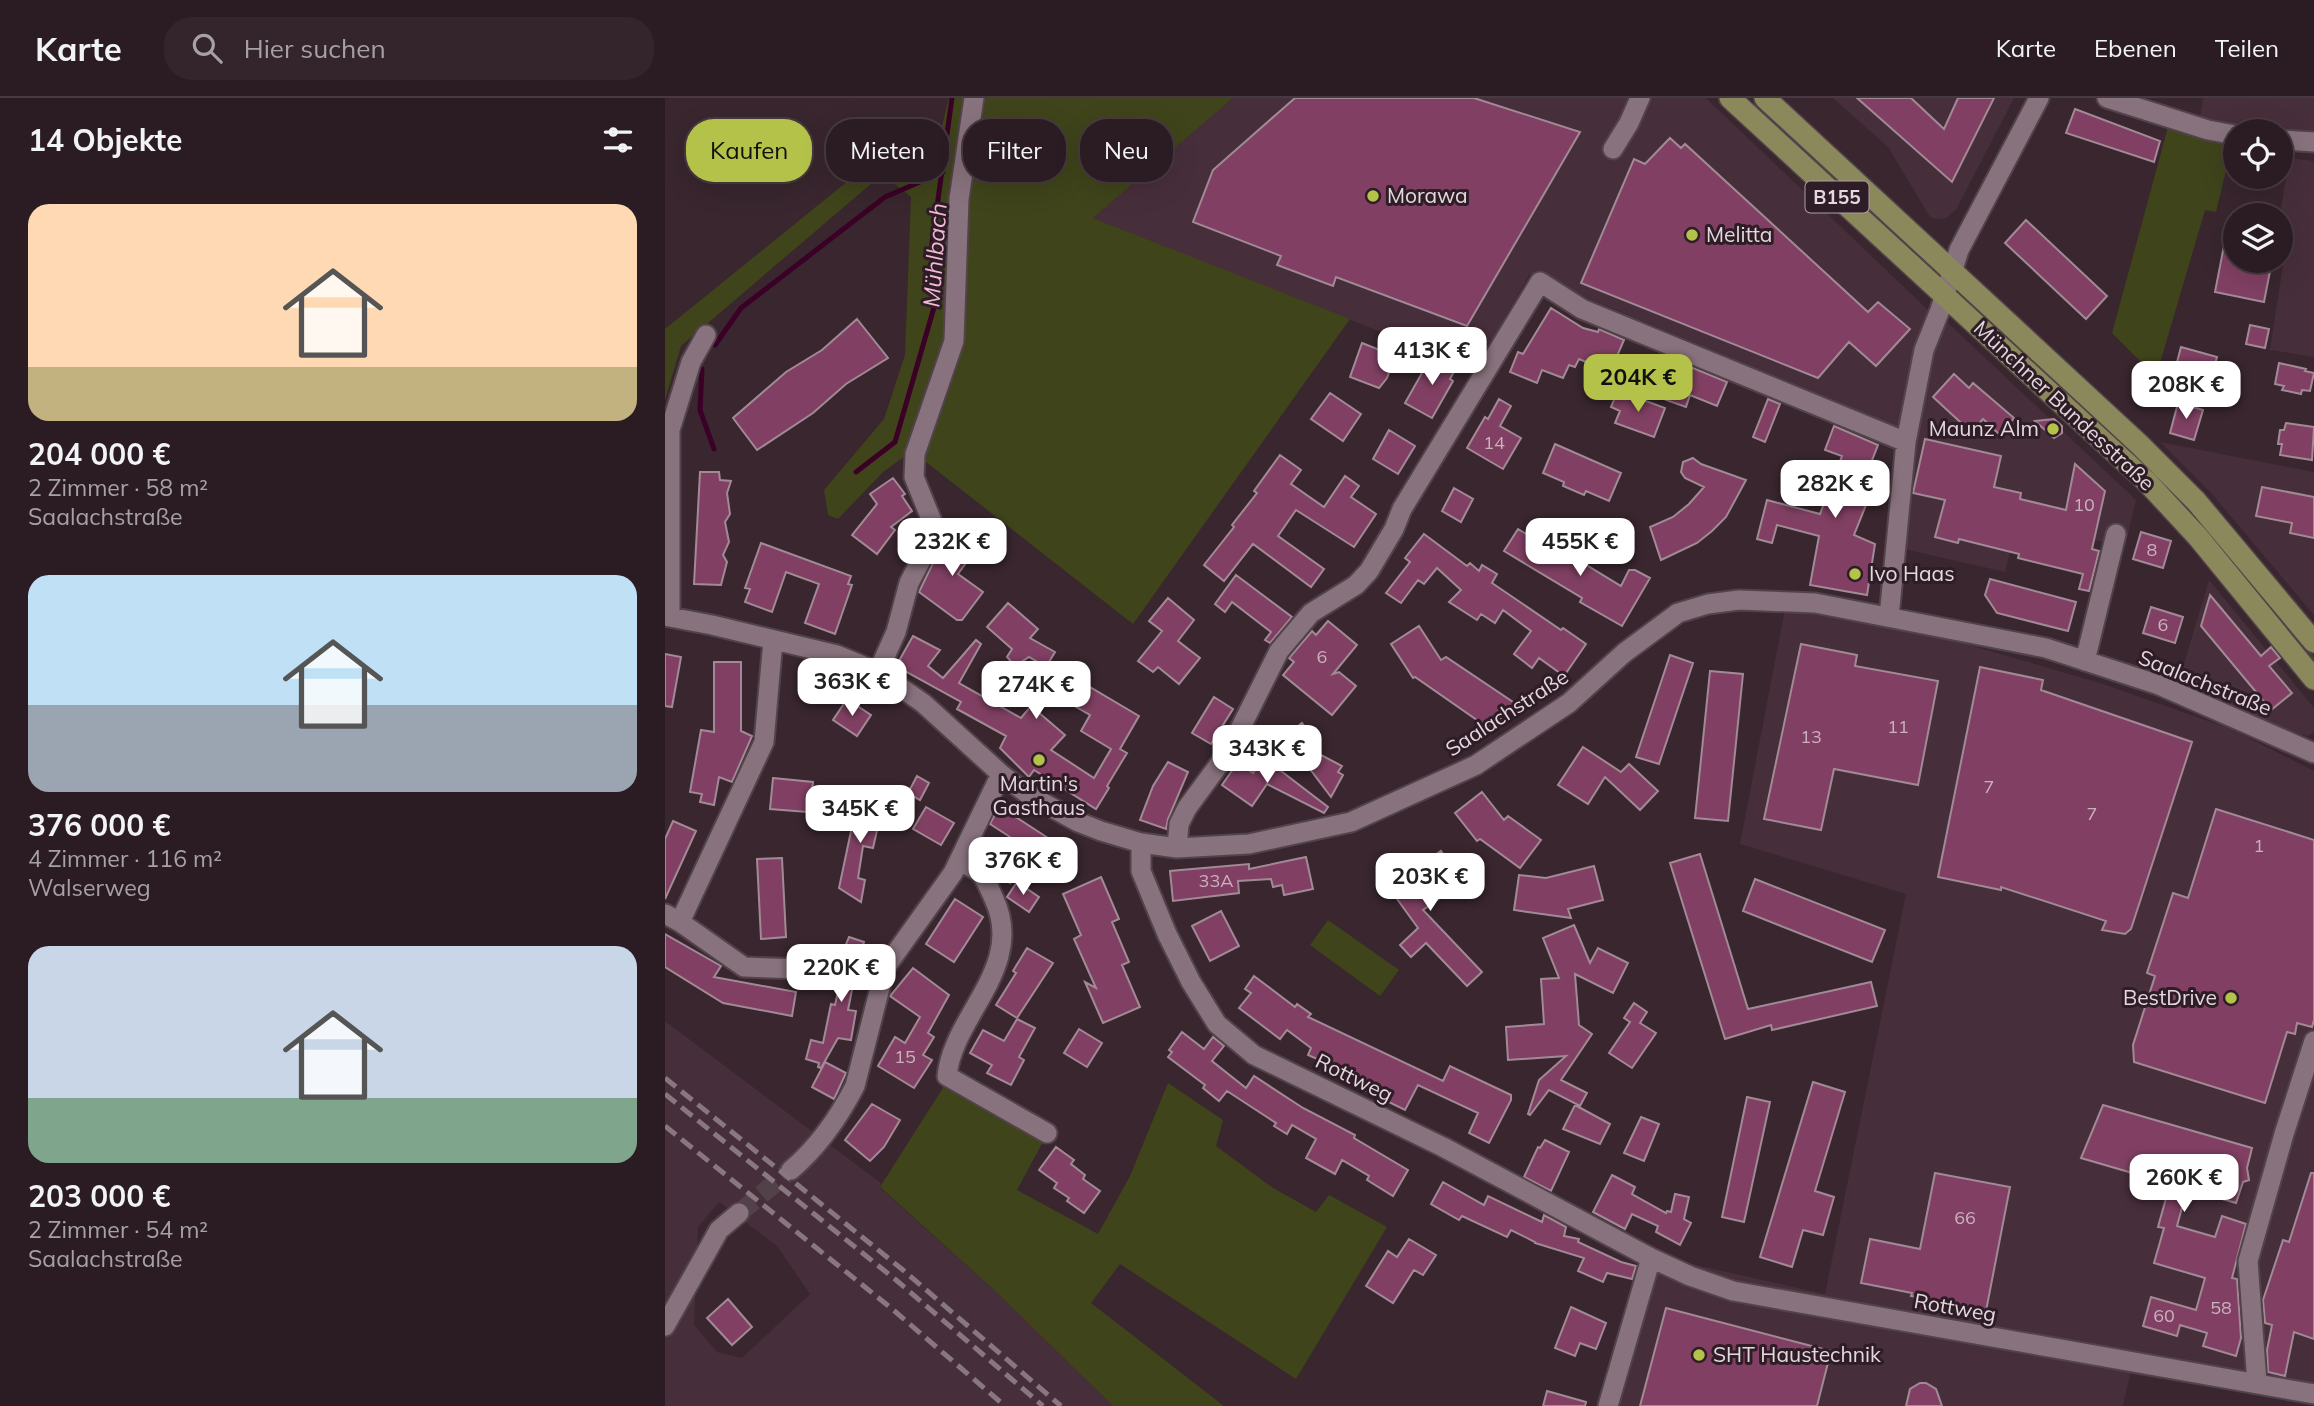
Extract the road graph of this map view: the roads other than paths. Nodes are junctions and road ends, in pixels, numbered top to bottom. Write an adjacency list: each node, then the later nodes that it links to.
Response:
1 (974, 98): 21 (street)
2 (1640, 98): 10 (street)
3 (1730, 98): 12 (main road, Münchner Bundesstraße / B155)
4 (1765, 98): 11 (main road, Münchner Bundesstraße / B155)
5 (2039, 98): 11 (street)
6 (2107, 98): 7 (street)
7 (2223, 133)
8 (2293, 141): 9 (street)
9 (2314, 142)
10 (1613, 149)
11 (1952, 271): 12 (street); 19 (main road, Münchner Bundesstraße / B155)
12 (1944, 296): 14 (street); 22 (main road, Münchner Bundesstraße / B155)
13 (706, 335): 16 (street, Saalachstraße)
14 (1906, 442): 17 (street); 26 (street)
15 (2116, 534): 20 (street)
16 (672, 617): 18 (street, Saalachstraße)
17 (1889, 617): 20 (street, Saalachstraße); 26 (street, Saalachstraße)
18 (773, 640): 21 (street, Saalachstraße); 28 (street)
19 (2314, 642)
20 (2085, 661): 23 (street, Saalachstraße)
21 (878, 672): 24 (street, Saalachstraße)
22 (2314, 679)
23 (2312, 751)
24 (1001, 774): 25 (street, Saalachstraße); 27 (street)
25 (1142, 843): 26 (street, Saalachstraße); 34 (street, Rottweg)
26 (1177, 848)
27 (959, 861): 31 (street); 32 (street)
28 (672, 918): 29 (street)
29 (801, 969)
30 (2314, 1041): 36 (street)
31 (1047, 1133)
32 (791, 1170)
33 (739, 1213): 35 (street)
34 (1651, 1258): 36 (street, Rottweg); 38 (street)
35 (665, 1326)
36 (2257, 1383): 37 (street, Rottweg)
37 (2314, 1394)
38 (1608, 1406)

